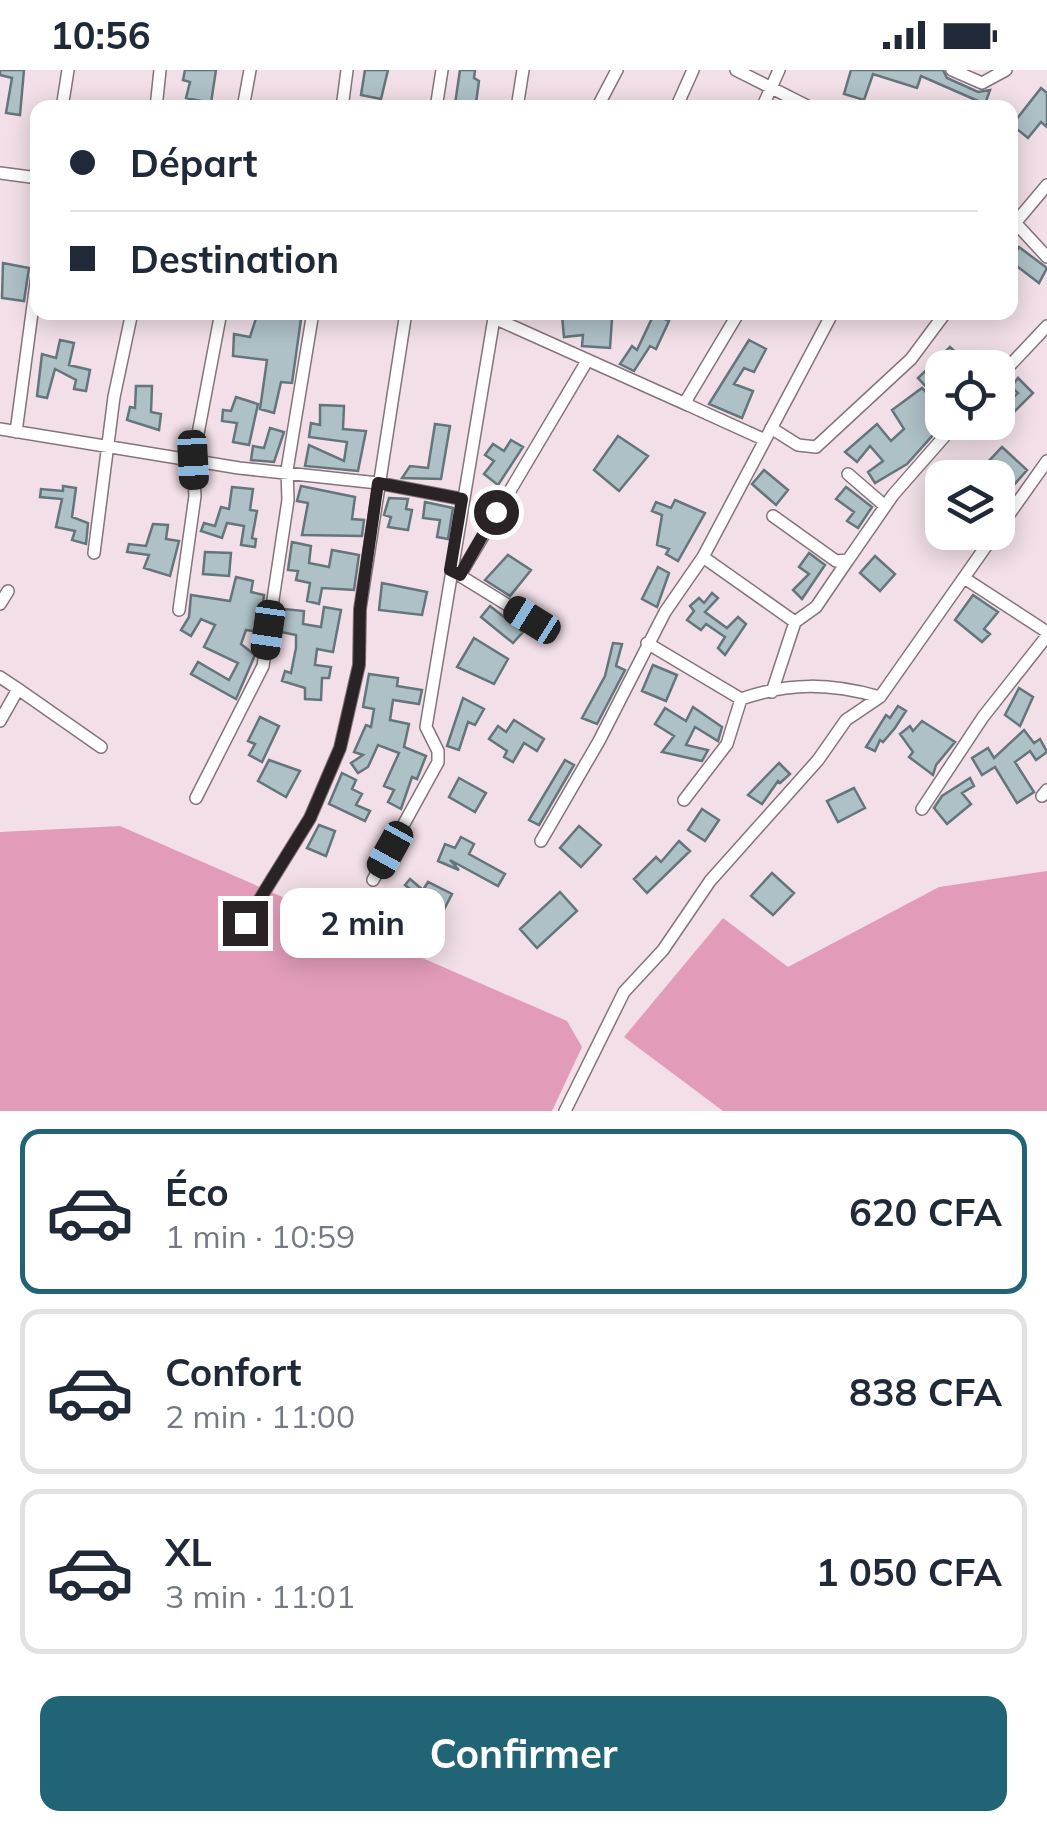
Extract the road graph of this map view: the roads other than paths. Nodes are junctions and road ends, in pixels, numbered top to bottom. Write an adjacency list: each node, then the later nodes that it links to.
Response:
1 (68, 70): 14 (street)
2 (160, 70): 15 (street)
3 (250, 70): 16 (street)
4 (347, 70): 17 (street)
5 (442, 70): 18 (street)
6 (523, 70): 19 (street)
7 (616, 70): 20 (street)
8 (692, 70): 21 (street)
9 (736, 70): 13 (street)
10 (780, 70): 13 (street)
11 (952, 70): 12 (street)
12 (1006, 70)
13 (770, 87): 22 (street); 23 (street)
14 (63, 100)
15 (157, 100)
16 (244, 100)
17 (343, 100)
18 (437, 100)
19 (518, 100)
20 (601, 100)
21 (679, 100)
22 (765, 100)
23 (795, 100)
24 (0, 173): 25 (street)
25 (30, 177)
26 (1047, 185): 27 (street)
27 (1018, 216)
28 (1018, 228): 29 (street)
29 (1047, 257)
30 (31, 320): 45 (street)
31 (130, 320): 48 (street)
32 (219, 320): 49 (street)
33 (312, 320): 51 (street)
34 (405, 320): 53 (street)
35 (493, 320): 54 (street)
36 (504, 320): 42 (street)
37 (734, 320): 43 (street)
38 (829, 320): 46 (street)
39 (940, 320): 46 (street)
40 (1047, 326): 41 (street)
41 (1015, 360)
42 (587, 361): 43 (street); 62 (street)
43 (688, 405): 46 (street)
44 (0, 430): 45 (street)
45 (16, 432): 48 (street)
46 (768, 434): 60 (street)
47 (942, 440): 56 (street)
48 (111, 450): 49 (street); 59 (street)
49 (193, 460): 51 (street); 66 (street)
50 (1047, 461): 55 (street)
51 (287, 470): 53 (street); 78 (street)
52 (848, 474): 56 (street)
53 (378, 483): 54 (street); 83 (street)
54 (462, 499): 62 (street)
55 (1015, 505)
56 (885, 506): 61 (street)
57 (773, 516): 61 (street)
58 (983, 550): 63 (street)
59 (94, 553)
60 (704, 557): 68 (street); 70 (street)
61 (848, 560): 68 (street)
62 (455, 573): 67 (street); 82 (street)
63 (964, 578): 69 (street); 74 (street)
64 (8, 591): 65 (street)
65 (0, 604)
66 (179, 610)
67 (532, 620)
68 (796, 622): 73 (street)
69 (1047, 634): 80 (street)
70 (647, 644): 75 (street); 81 (street)
71 (0, 677): 72 (street)
72 (18, 690): 76 (street); 77 (street)
73 (772, 692): 74 (street); 75 (street)
74 (880, 697): 84 (street)
75 (741, 699): 79 (street)
76 (0, 721)
77 (101, 748)
78 (196, 798)
79 (684, 800)
80 (922, 809)
81 (541, 840)
82 (373, 880)
83 (245, 923)
84 (565, 1111)

